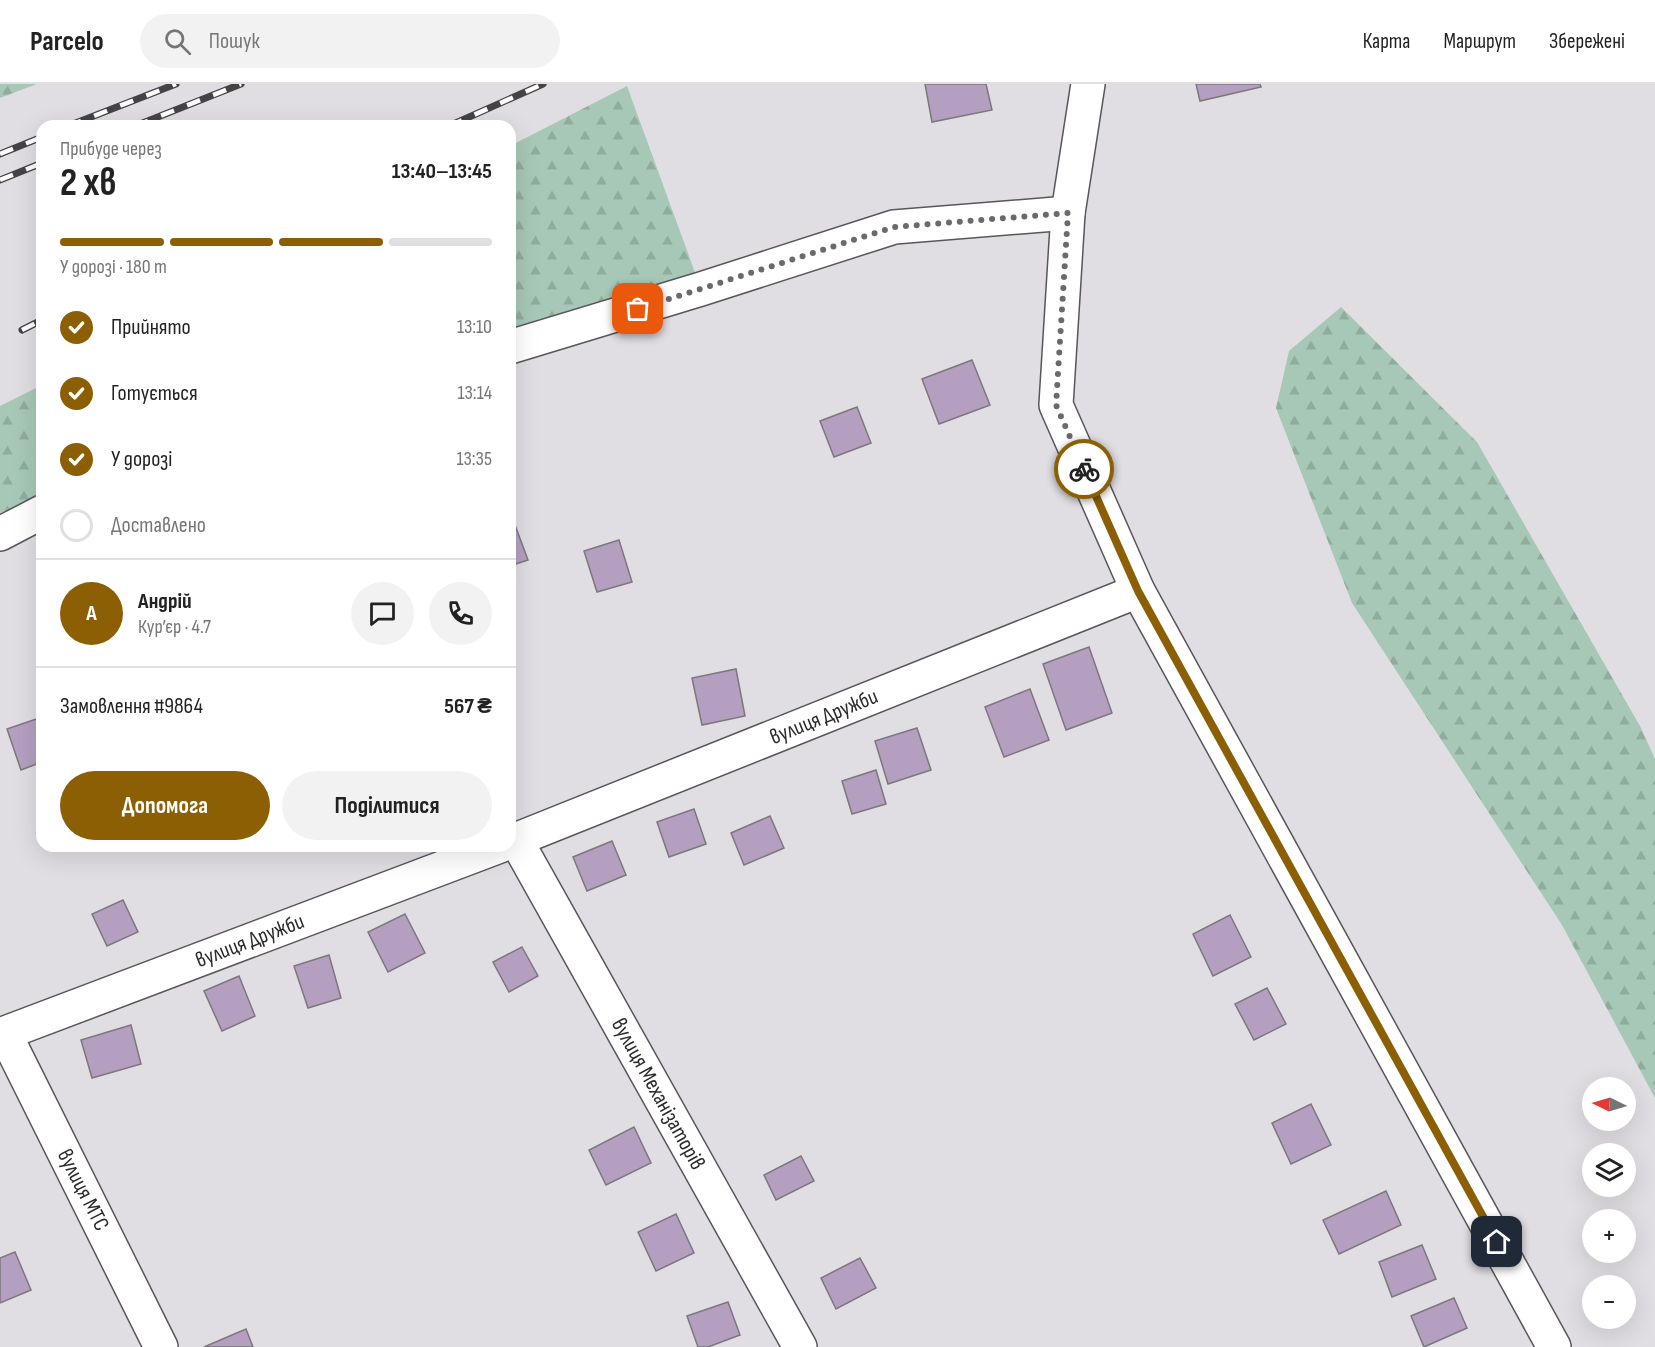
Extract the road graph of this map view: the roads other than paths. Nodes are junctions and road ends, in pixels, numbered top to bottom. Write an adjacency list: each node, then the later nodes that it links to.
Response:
1 (1088, 84): 2 (street)
2 (1068, 213): 3 (street); 6 (street)
3 (516, 345)
4 (36, 515): 5 (street)
5 (0, 534)
6 (1138, 591): 7 (street, вулиця Дружби); 13 (street)
7 (516, 840)
8 (485, 852): 10 (street, вулиця Дружби)
9 (514, 852): 12 (street, вулиця Механізаторів)
10 (2, 1034): 11 (street, вулиця МТС)
11 (161, 1347)
12 (800, 1347)
13 (1554, 1347)

